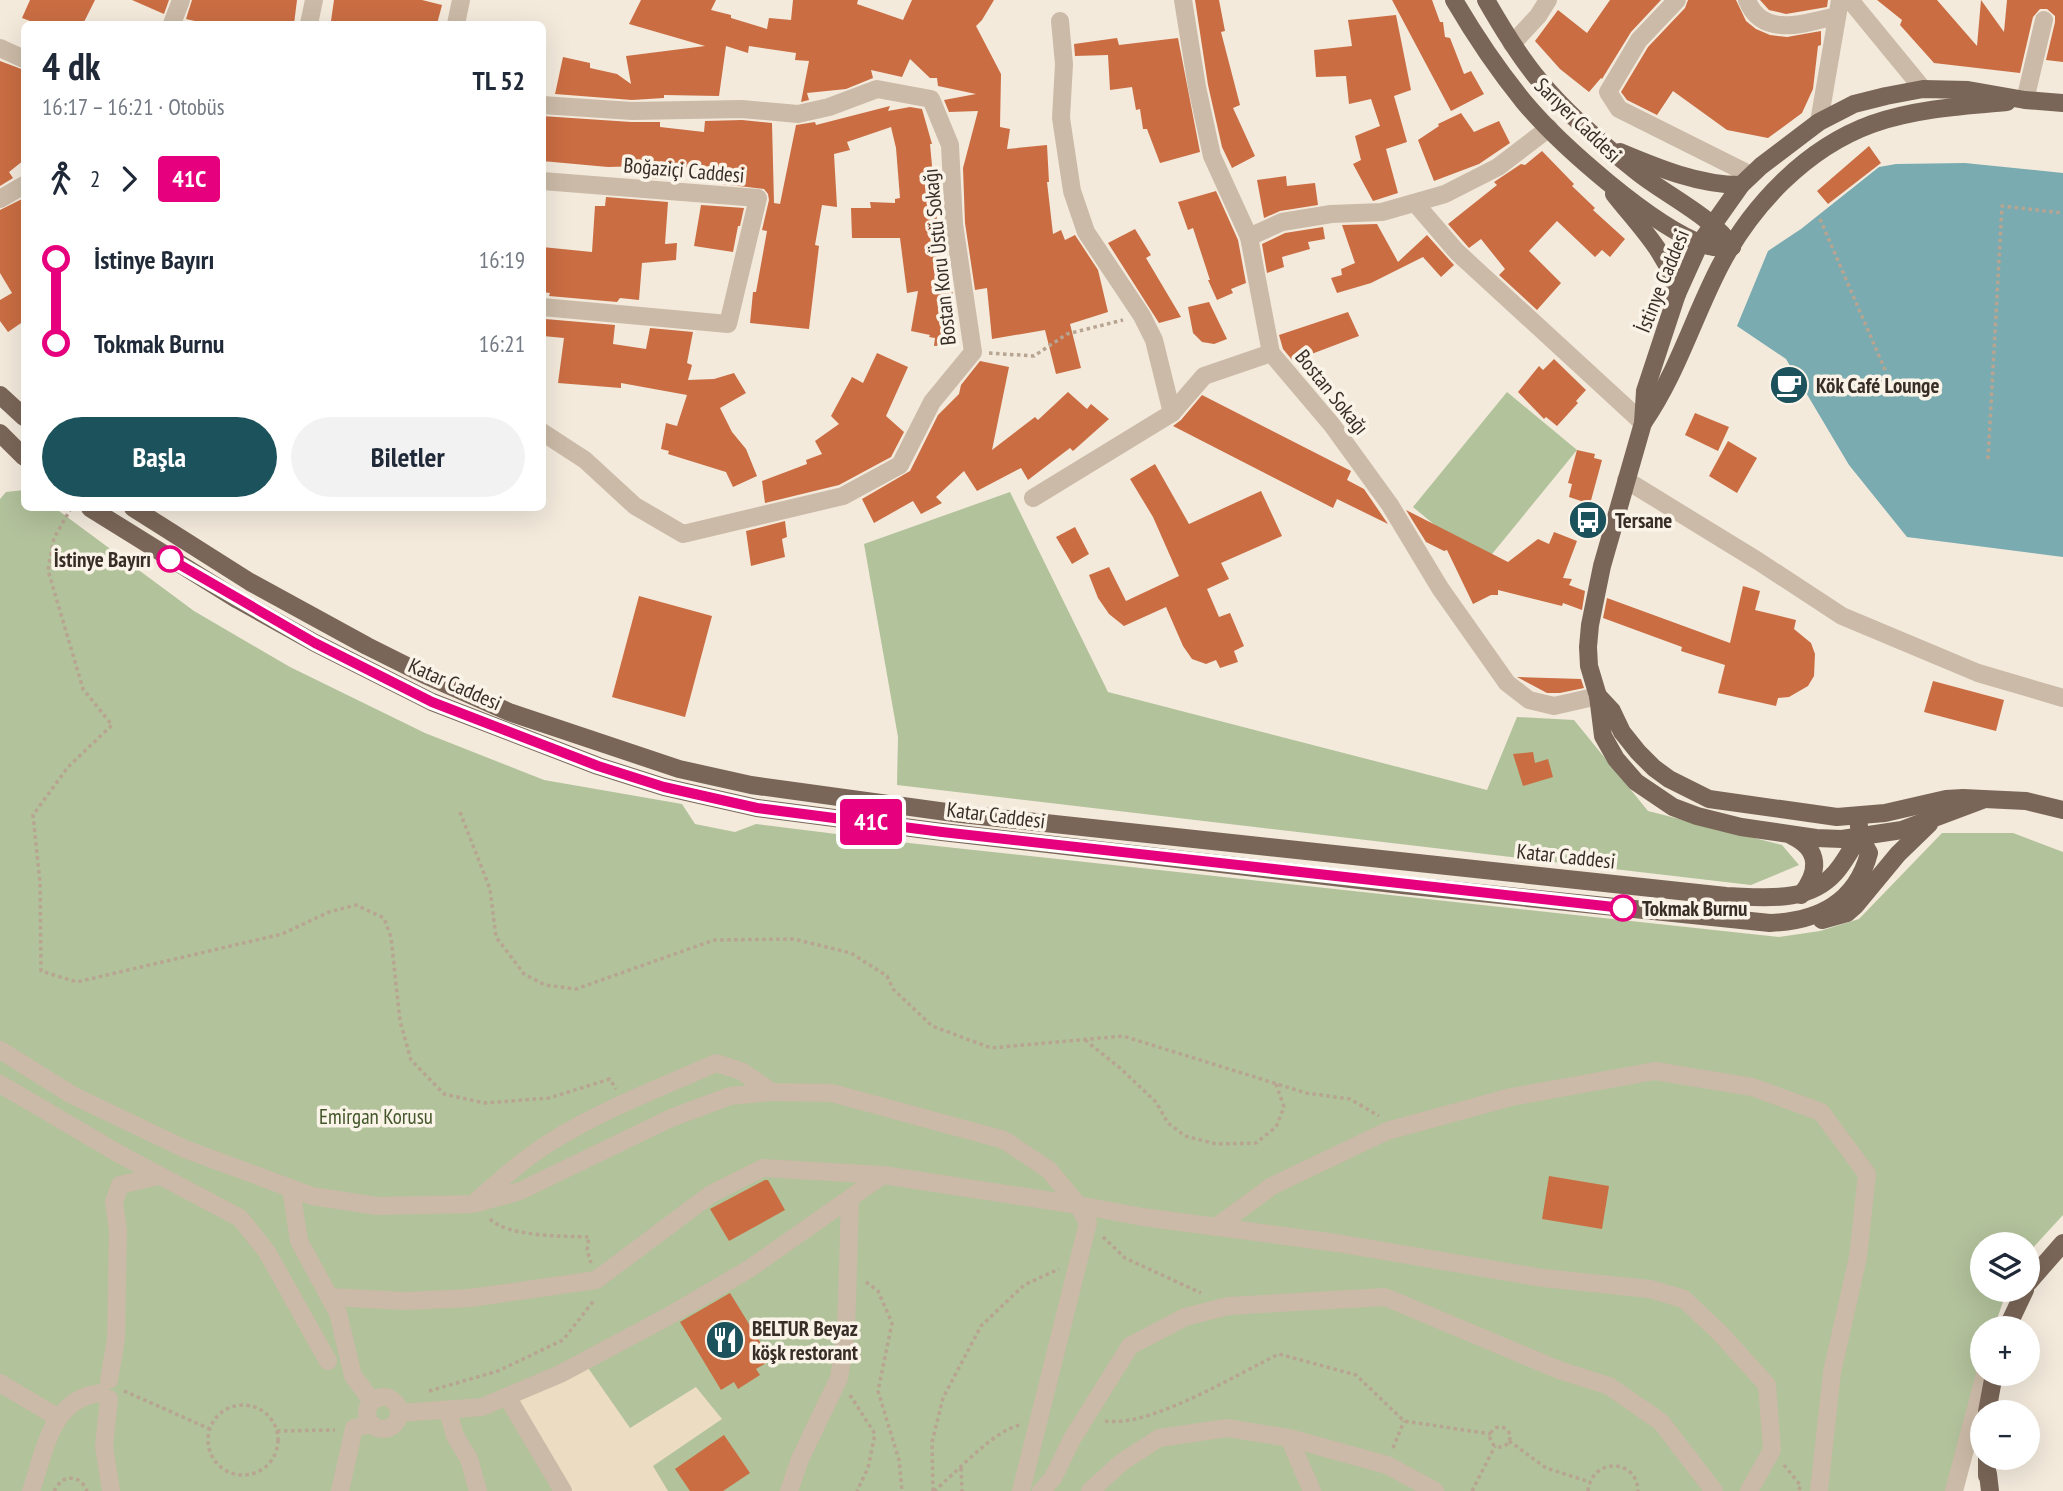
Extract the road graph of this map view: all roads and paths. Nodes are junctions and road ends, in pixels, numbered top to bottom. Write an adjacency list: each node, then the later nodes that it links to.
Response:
1 (181, 0): 13 (street)
2 (314, 0): 14 (street)
3 (461, 0): 15 (street)
4 (1183, 0): 36 (street, Bostan Sokağı)
5 (1454, 0): 25 (main road, Sarıyer Caddesi)
6 (1486, 0): 17 (main road, Sarıyer Caddesi)
7 (1548, 0): 17 (street)
8 (1677, 0): 28 (street)
9 (1747, 0): 11 (street)
10 (1850, 0): 20 (street)
11 (1838, 8): 24 (street)
12 (2044, 20): 21 (street)
13 (173, 21)
14 (310, 21)
15 (457, 21)
16 (1060, 21): 41 (street)
17 (1512, 44): 26 (main road, Sarıyer Caddesi)
18 (0, 48): 19 (street)
19 (21, 58)
20 (1923, 89): 21 (main road, İstinye Caddesi); 24 (main road, İstinye Caddesi)
21 (2025, 100): 22 (main road, İstinye Caddesi); 38 (main road, İstinye Caddesi)
22 (2063, 103)
23 (546, 105): 42 (street, Bostan Koru Üstü Sokağı)
24 (1819, 122): 28 (main road, İstinye Caddesi)
25 (1549, 128): 27 (main road, Sarıyer Caddesi); 32 (street)
26 (1605, 146): 28 (main road); 35 (main road, Sarıyer Caddesi)
27 (1597, 172): 37 (main road, Sarıyer Caddesi); 39 (main road)
28 (1746, 180): 35 (main road, İstinye Caddesi)
29 (546, 181): 40 (street, Boğaziçi Caddesi)
30 (21, 187): 31 (street)
31 (0, 199)
32 (1415, 203): 36 (street); 48 (street)
33 (2063, 213): 52 (path)
34 (1820, 219): 44 (path)
35 (1711, 224): 37 (main road, İstinye Caddesi); 38 (main road, Sarıyer Caddesi)
36 (1249, 237): 43 (street, Bostan Sokağı)
37 (1700, 243): 38 (main road); 39 (main road, İstinye Caddesi)
38 (1732, 247): 48 (main road, İstinye Caddesi)
39 (1678, 294): 48 (main road, İstinye Caddesi)
40 (546, 307)
41 (1142, 316): 42 (path); 46 (street)
42 (973, 352): 50 (street, Bostan Koru Üstü Sokağı)
43 (1270, 353): 46 (street); 58 (street, Bostan Sokağı)
44 (1886, 372)
45 (0, 394): 47 (main road)
46 (1172, 413): 54 (street)
47 (21, 415)
48 (1643, 423): 53 (main road, İstinye Caddesi)
49 (0, 433): 51 (main road)
50 (546, 435)
51 (21, 454)
52 (1988, 459)
53 (1626, 480): 58 (main road, İstinye Caddesi); 59 (street)
54 (1033, 498)
55 (69, 511): 74 (path)
56 (95, 511): 68 (main road, Katar Caddesi)
57 (138, 511): 67 (main road, Katar Caddesi)
58 (1598, 696): 63 (main road, İstinye Caddesi); 65 (main road, İstinye Caddesi)
59 (2063, 698)
60 (1982, 800): 61 (main road); 63 (main road); 64 (main road)
61 (2063, 810)
62 (460, 812): 69 (path)
63 (1858, 816): 66 (main road)
64 (1938, 817): 66 (main road); 68 (main road)
65 (1790, 834): 66 (main road, İstinye Caddesi); 67 (main road)
66 (1860, 837): 67 (main road); 68 (main road, Katar Caddesi)
67 (1801, 895)
68 (1798, 921)
69 (1085, 1040): 72 (path); 72 (path)
70 (0, 1049): 78 (street)
71 (0, 1084): 76 (street)
72 (1276, 1084): 75 (path)
73 (772, 1092): 74 (street); 80 (street); 81 (street)
74 (626, 1103): 80 (street)
75 (1387, 1131): 83 (street); 141 (street)
76 (158, 1175): 92 (street); 96 (street)
77 (883, 1175): 79 (street); 81 (street); 88 (street)
78 (291, 1189): 80 (street); 89 (street)
79 (850, 1199): 86 (street); 97 (street)
80 (473, 1204): 88 (path)
81 (1078, 1205): 82 (street); 83 (street)
82 (1088, 1223): 85 (street); 91 (path)
83 (1216, 1227): 113 (street)
84 (2063, 1243): 87 (main road)
85 (1078, 1265): 104 (street); 128 (path)
86 (847, 1268): 93 (street); 127 (path)
87 (2040, 1269)
88 (596, 1280): 89 (street)
89 (331, 1297): 98 (street)
90 (596, 1298): 100 (path)
91 (1228, 1306): 103 (street); 138 (street)
92 (328, 1361)
93 (839, 1378): 125 (street); 126 (path)
94 (0, 1383): 102 (street)
95 (1982, 1386): 142 (street)
96 (110, 1390): 102 (street); 107 (path); 121 (street)
97 (508, 1398): 99 (street); 124 (street)
98 (372, 1401): 101 (street); 106 (street)
99 (448, 1411): 100 (street); 123 (street)
100 (425, 1412): 101 (street)
101 (400, 1413): 106 (street)
102 (57, 1417): 118 (street)
103 (1086, 1418): 105 (path); 131 (street)
104 (1039, 1420): 115 (path); 130 (street)
105 (1404, 1421): 109 (path); 114 (path)
106 (363, 1426): 108 (path); 122 (street)
107 (210, 1429): 108 (path); 108 (path)
108 (277, 1431)
109 (1491, 1434): 111 (path); 112 (path)
110 (1289, 1438): 114 (street); 132 (street); 133 (street)
111 (1509, 1441): 112 (path); 117 (path)
112 (1494, 1446): 135 (path)
113 (1772, 1450): 139 (street); 140 (path)
114 (1387, 1465): 134 (street)
115 (961, 1468): 128 (path); 129 (path)
116 (1987, 1470): 143 (main road)
117 (1590, 1482): 136 (path); 137 (path)
118 (31, 1491)
119 (54, 1491): 120 (path)
120 (87, 1491)
121 (111, 1491)
122 (340, 1491)
123 (478, 1491)
124 (564, 1491)
125 (789, 1491)
126 (857, 1491)
127 (902, 1491)
128 (933, 1491)
129 (962, 1491)
130 (1021, 1491)
131 (1041, 1491)
132 (1090, 1491)
133 (1312, 1491)
134 (1435, 1491)
135 (1472, 1491)
136 (1588, 1491)
137 (1638, 1491)
138 (1714, 1491)
139 (1749, 1491)
140 (1798, 1491)
141 (1819, 1491)
142 (1954, 1491)
143 (1990, 1491)

